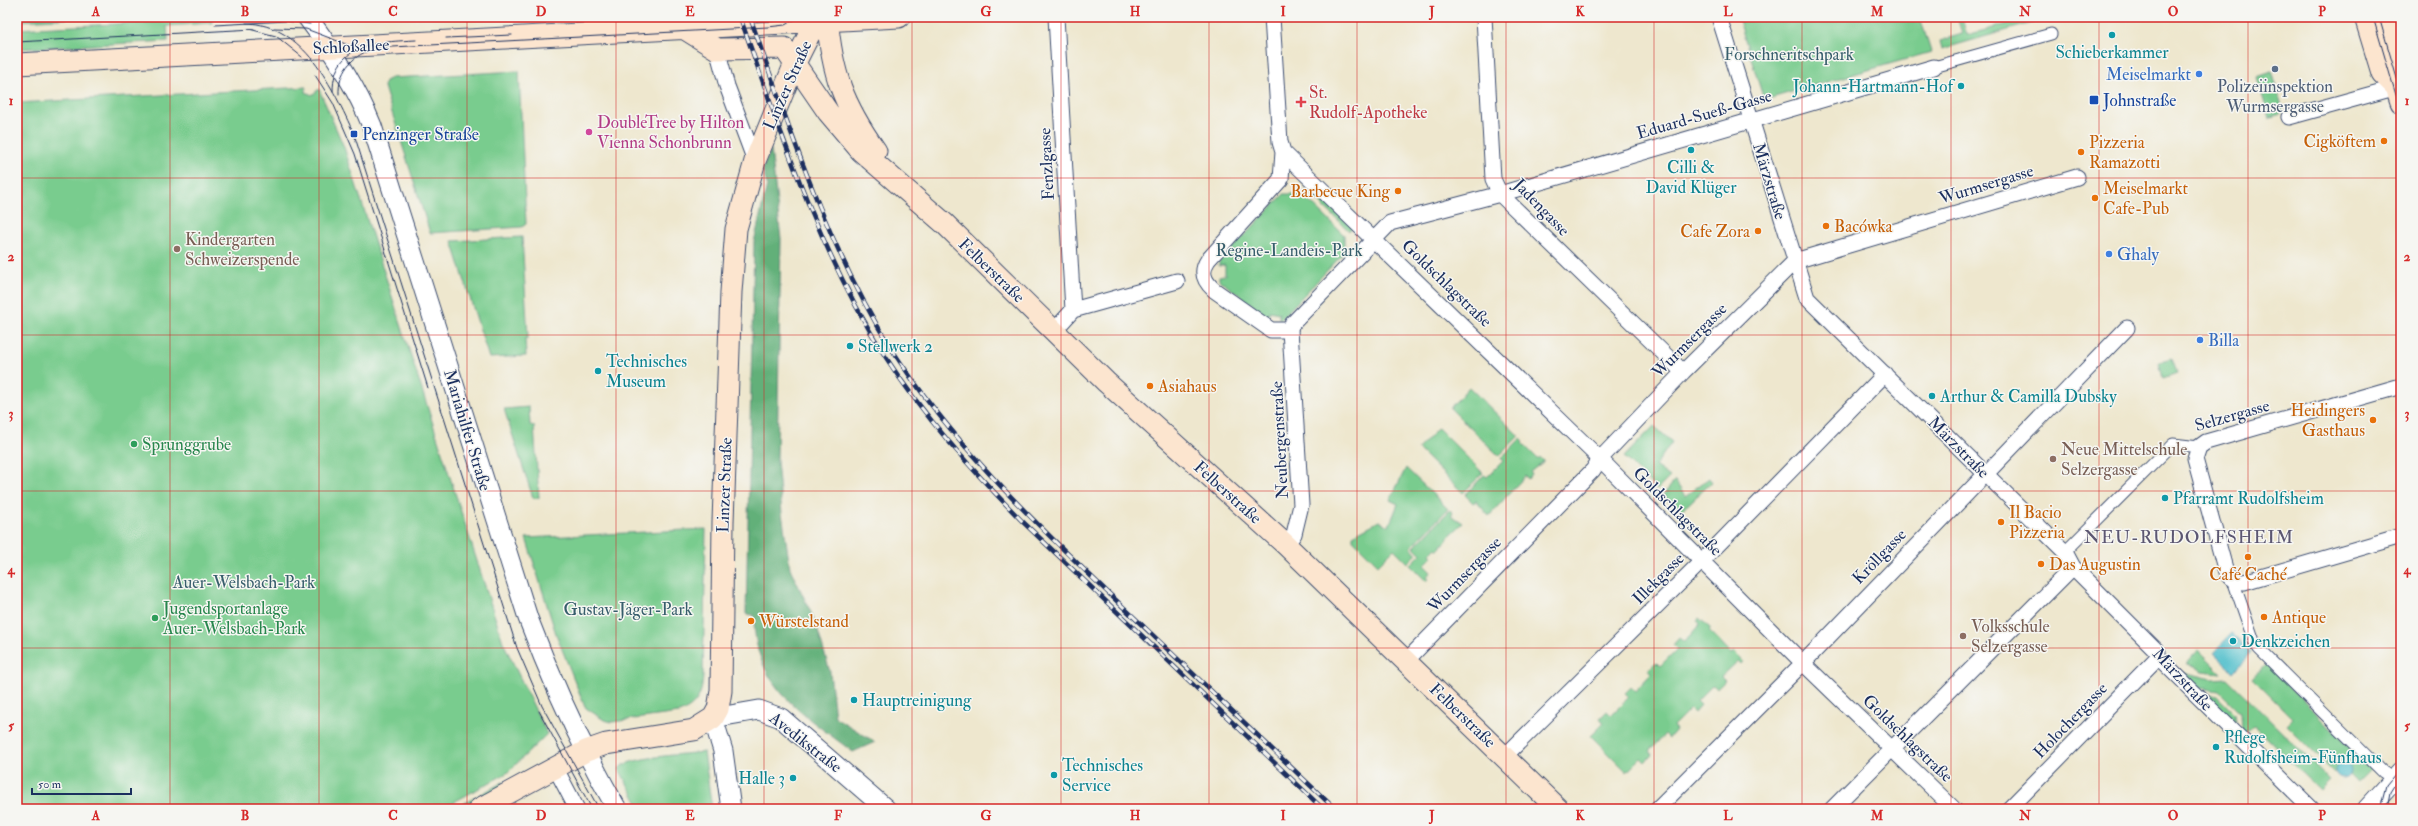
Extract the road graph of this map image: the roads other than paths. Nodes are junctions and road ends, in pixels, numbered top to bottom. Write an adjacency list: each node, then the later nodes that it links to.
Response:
1 (307, 17): 12 (street)
2 (899, 17): 9 (main road)
3 (1056, 17): 28 (street, Fenzlgasse)
4 (1272, 17): 20 (street)
5 (1484, 17): 24 (street, Jadengasse)
6 (1719, 17): 19 (street, Märzstraße)
7 (2365, 17): 17 (main road)
8 (2386, 17): 17 (main road)
9 (827, 19): 10 (main road, Schloßallee); 14 (main road, Linzer Straße); 23 (main road, Felberstraße)
10 (686, 29): 12 (main road, Schloßallee); 13 (main road)
11 (2051, 34): 16 (street, Eduard-Sueß-Gasse)
12 (330, 48): 15 (main road, Schloßallee); 49 (street, Mariahilfer Straße)
13 (717, 49): 14 (main road); 21 (street, Linzer Straße)
14 (795, 63): 21 (main road, Linzer Straße); 23 (main road, Felberstraße)
15 (17, 64)
16 (1934, 67): 19 (street, Eduard-Sueß-Gasse)
17 (2399, 92): 18 (street)
18 (2289, 117)
19 (1751, 120): 24 (street, Eduard-Sueß-Gasse); 26 (street, Märzstraße)
20 (1283, 152): 25 (street, Goldschlagstraße); 30 (street)
21 (755, 160): 47 (main road, Linzer Straße)
22 (2078, 177): 26 (street, Wurmsergasse)
23 (894, 178): 31 (main road, Felberstraße)
24 (1500, 194): 25 (street, Eduard-Sueß-Gasse); 32 (street, Jadengasse)
25 (1374, 239): 30 (street, Eduard-Sueß-Gasse); 36 (street, Goldschlagstraße)
26 (1795, 261): 32 (street, Wurmsergasse); 33 (street, Märzstraße)
27 (1177, 281): 28 (street)
28 (1073, 310): 31 (street)
29 (2127, 328): 37 (street, Kröllgasse)
30 (1290, 330): 39 (street, Neubergenstraße)
31 (1054, 331): 39 (main road, Felberstraße)
32 (1683, 372): 36 (street, Wurmsergasse)
33 (1885, 374): 37 (street, Märzstraße); 41 (street, Illekgasse)
34 (2401, 386): 35 (street, Selzergasse)
35 (2199, 447): 40 (street, Selzergasse); 43 (street)
36 (1600, 459): 41 (street, Goldschlagstraße); 45 (street, Wurmsergasse)
37 (1985, 472): 40 (street, Märzstraße); 46 (street, Kröllgasse)
38 (2401, 536): 43 (street)
39 (1286, 545): 45 (main road, Felberstraße)
40 (2065, 552): 42 (street, Märzstraße)
41 (1701, 562): 46 (street, Goldschlagstraße); 50 (street, Illekgasse)
42 (2073, 567): 44 (street, Märzstraße); 48 (street)
43 (2241, 582): 52 (street)
44 (2158, 657): 62 (street, Holochergasse); 63 (street, Märzstraße)
45 (1407, 660): 50 (main road, Felberstraße)
46 (1803, 663): 48 (street, Goldschlagstraße); 59 (street, Kröllgasse)
47 (713, 718): 49 (main road); 56 (street); 57 (street, Avedikstraße)
48 (1893, 748): 60 (street); 61 (street, Goldschlagstraße)
49 (586, 751): 51 (main road); 55 (street, Mariahilfer Straße)
50 (1505, 756): 58 (main road, Felberstraße)
51 (555, 767): 53 (main road); 54 (street)
52 (2397, 776): 64 (street)
53 (479, 809)
54 (577, 809)
55 (617, 809)
56 (731, 809)
57 (886, 809)
58 (1558, 809)
59 (1657, 809)
60 (1832, 809)
61 (1954, 809)
62 (2010, 809)
63 (2312, 809)
64 (2367, 809)

